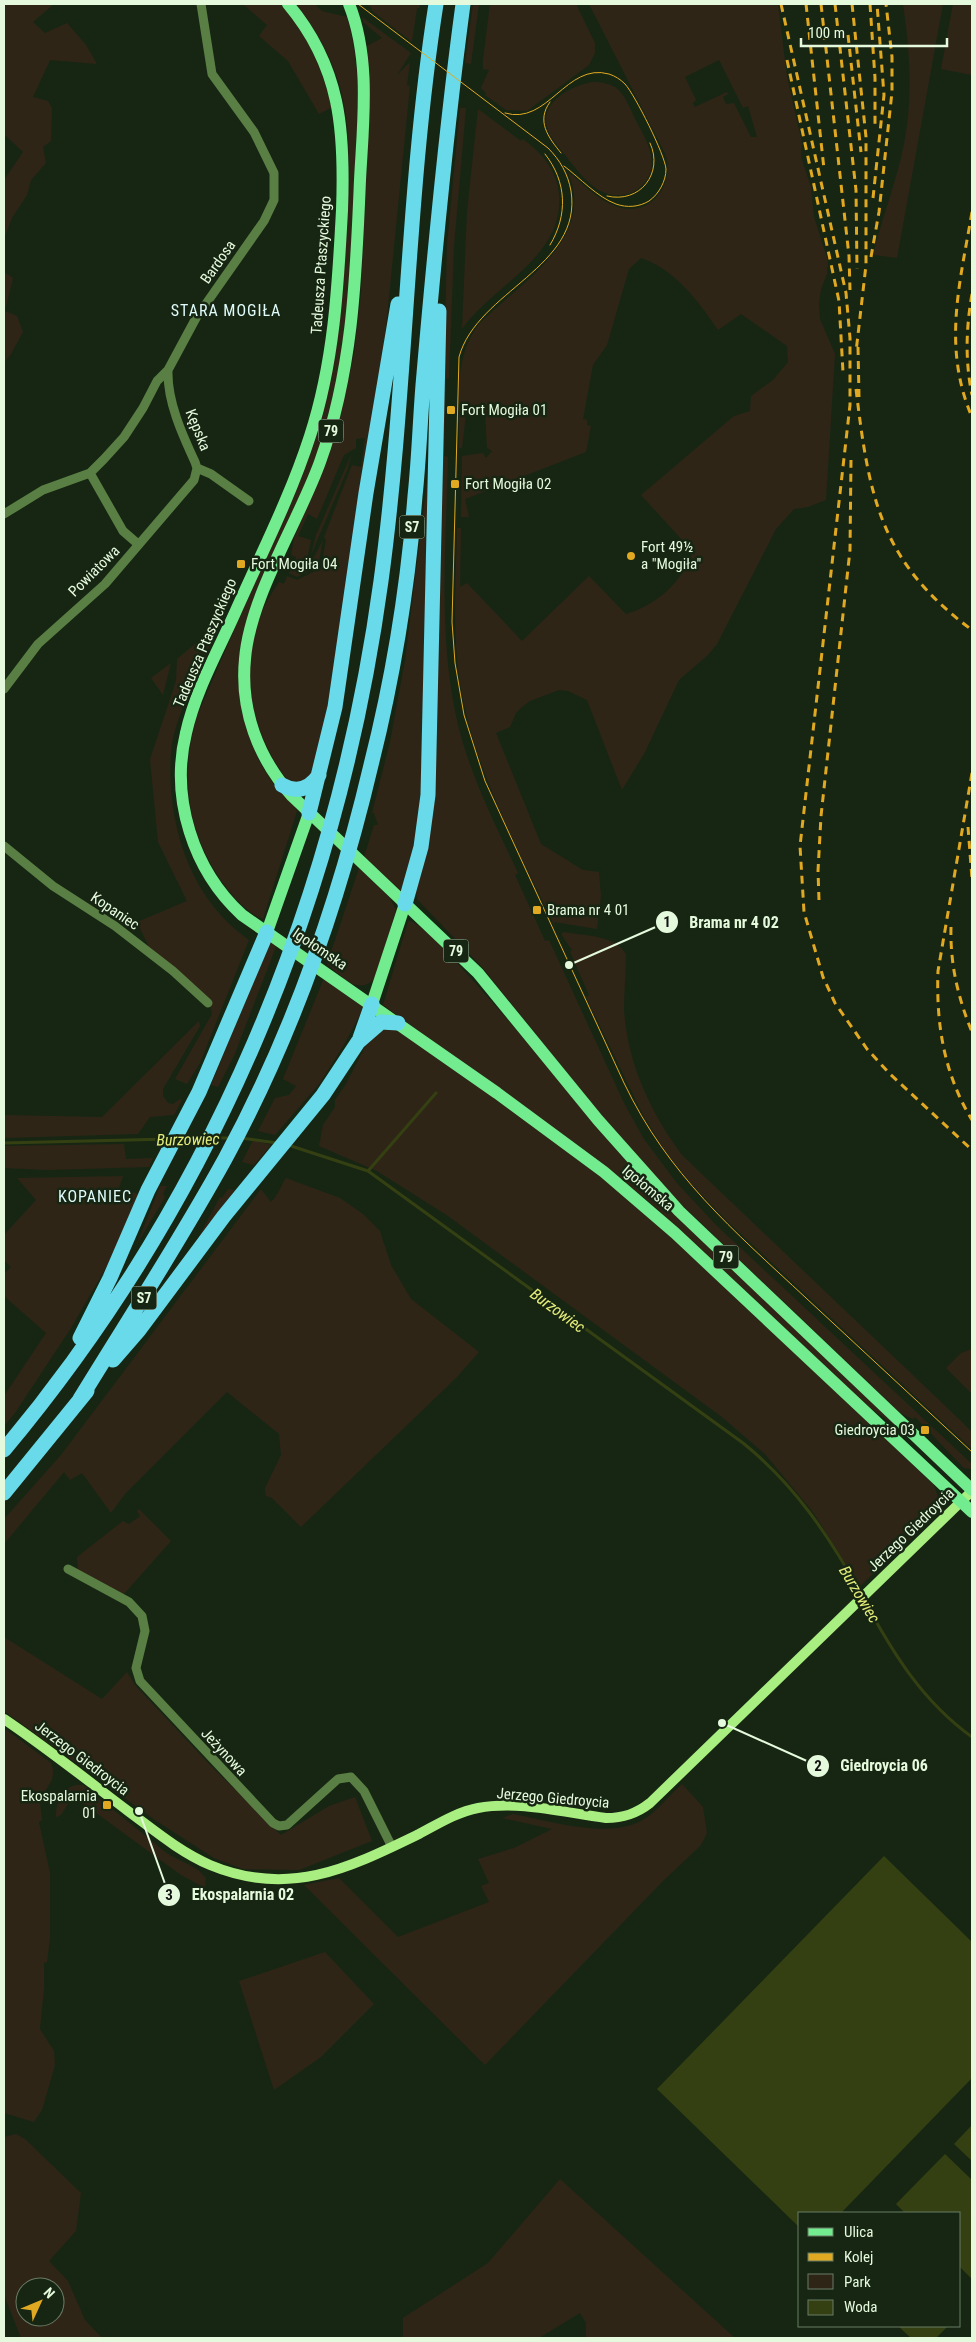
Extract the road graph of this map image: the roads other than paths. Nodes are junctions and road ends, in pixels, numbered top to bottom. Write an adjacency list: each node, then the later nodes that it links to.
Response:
1 (201, 4): 8 (street, Bardosa)
2 (288, 4): 20 (main road, Tadeusza Ptaszyckiego / 79)
3 (349, 4): 16 (main road, 79)
4 (436, 4): 7 (highway, S7)
5 (463, 4): 6 (highway, S7)
6 (438, 228): 19 (highway); 26 (highway, S7)
7 (409, 254): 15 (highway); 25 (highway, S7)
8 (168, 370): 9 (street, Kępska); 10 (street, Bardosa)
9 (197, 468): 11 (street, Kępska); 13 (street, Powiatowa)
10 (90, 473): 12 (street, Bardosa); 13 (street)
11 (249, 501)
12 (4, 514)
13 (138, 544): 14 (street, Powiatowa)
14 (4, 689)
15 (319, 774): 16 (highway); 17 (highway)
16 (282, 785): 17 (main road, 79)
17 (309, 813): 19 (main road, 79); 20 (main road)
18 (4, 846): 21 (street, Kopaniec)
19 (405, 904): 22 (main road); 28 (main road, Igołomska / 79)
20 (267, 932): 22 (main road, Igołomska / 79); 25 (highway)
21 (208, 1003)
22 (372, 1004): 23 (main road, Igołomska / 79); 24 (highway)
23 (398, 1023): 24 (highway); 30 (main road, Igołomska / 79)
24 (358, 1042): 26 (highway)
25 (63, 1374): 27 (highway, S7)
26 (80, 1399): 29 (highway, S7)
27 (4, 1450)
28 (972, 1490): 30 (street, Jerzego Giedroycia)
29 (4, 1493)
30 (961, 1501): 31 (main road, Igołomska / 79); 34 (street, Jerzego Giedroycia)
31 (972, 1512)
32 (68, 1569): 34 (street, Jeżynowa)
33 (4, 1719): 34 (street, Jerzego Giedroycia)
34 (392, 1847)

